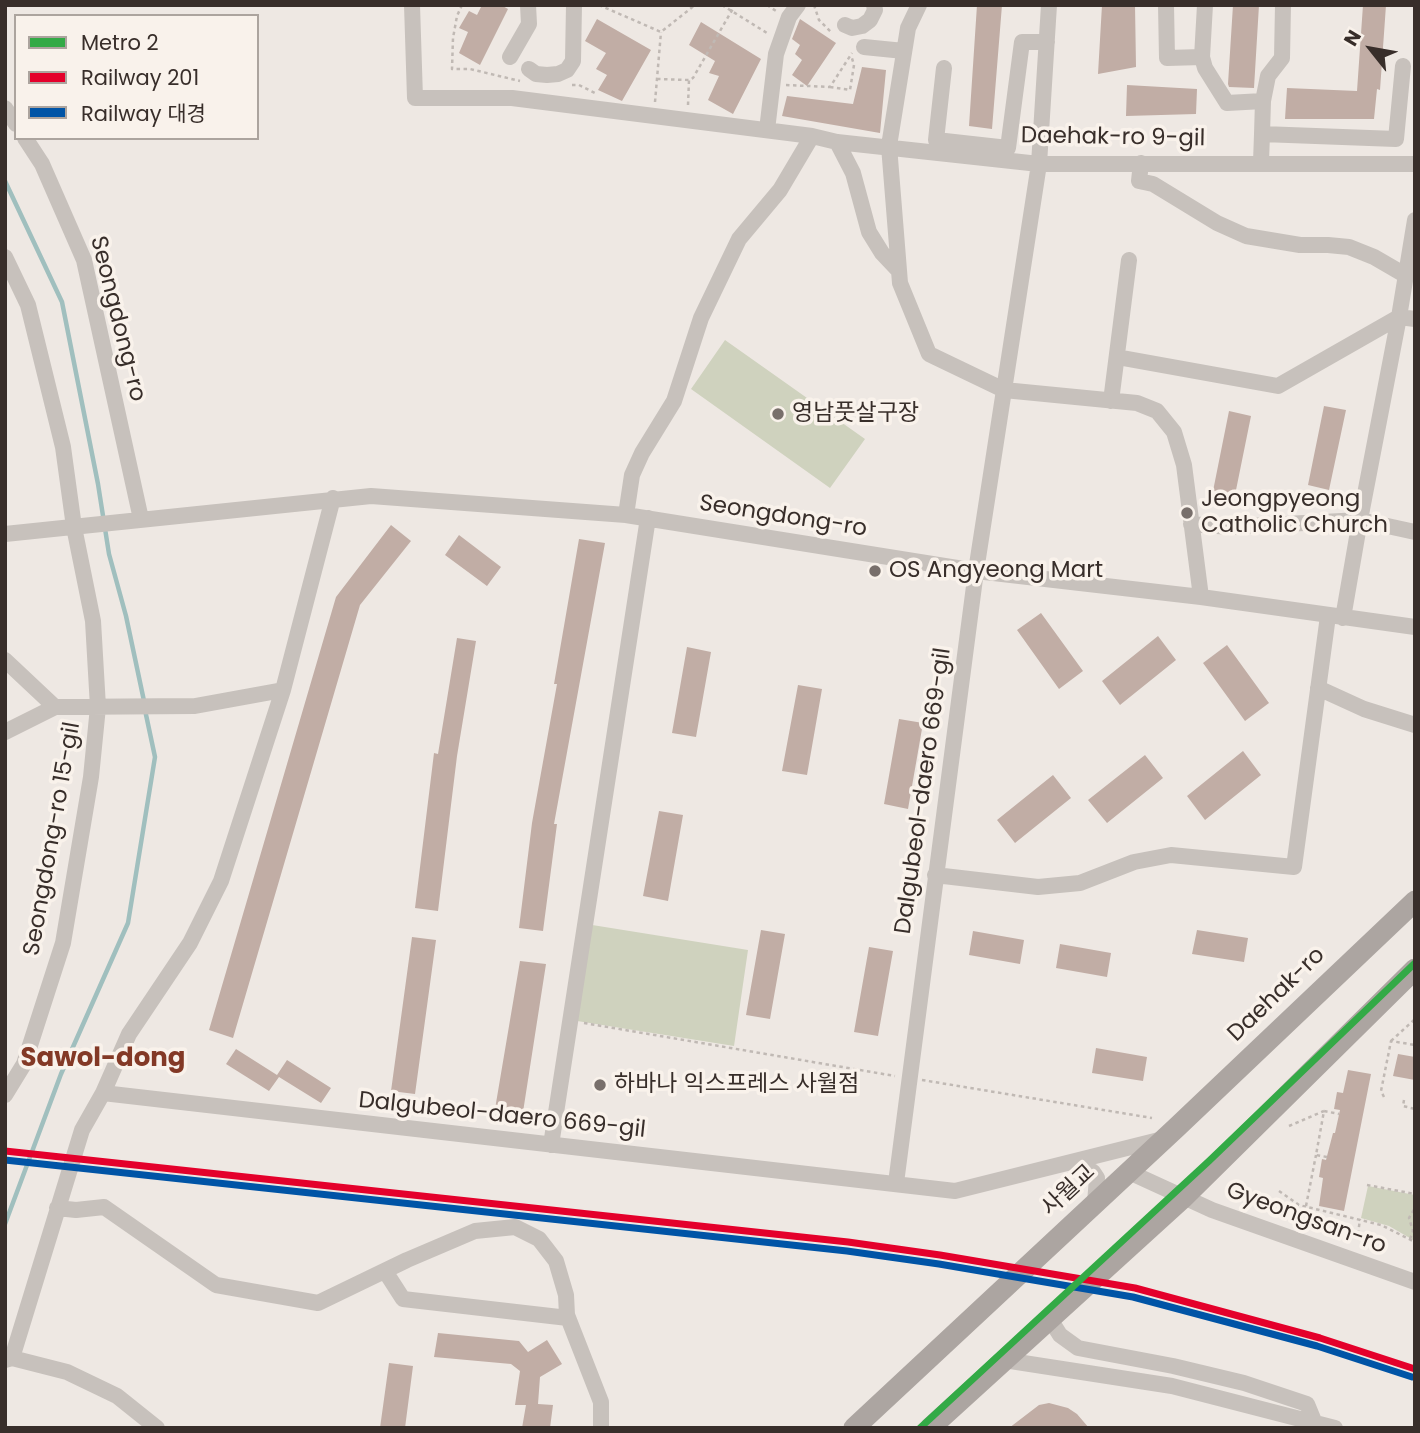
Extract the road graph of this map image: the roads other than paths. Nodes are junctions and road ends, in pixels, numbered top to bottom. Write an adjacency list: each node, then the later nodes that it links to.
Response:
1 (412, 5): 21 (street, Daehak-ro 9-gil)
2 (528, 5): 15 (street)
3 (574, 5): 19 (street)
4 (798, 5): 21 (street)
5 (874, 5): 11 (street)
6 (919, 5): 14 (street)
7 (1049, 5): 12 (street, Dalgubeol-daero 669-gil)
8 (1166, 5): 16 (street)
9 (1205, 5): 16 (street)
10 (1283, 5): 20 (street)
11 (845, 25)
12 (1047, 42): 18 (street); 28 (street, Dalgubeol-daero 669-gil)
13 (857, 50): 14 (street)
14 (904, 51): 26 (street)
15 (510, 57)
16 (1202, 57): 20 (street)
17 (1403, 66): 22 (street)
18 (944, 68)
19 (529, 69)
20 (1263, 101): 22 (street)
21 (767, 130): 23 (street, Daehak-ro 9-gil)
22 (1262, 134): 27 (street)
23 (812, 136): 25 (street, Daehak-ro 9-gil); 41 (street)
24 (26, 140): 43 (street, Seongdong-ro)
25 (837, 142): 26 (street, Daehak-ro 9-gil); 34 (street)
26 (889, 146): 28 (street, Daehak-ro 9-gil); 34 (street)
27 (1261, 162): 29 (street, Daehak-ro 9-gil); 30 (street, Daehak-ro 9-gil)
28 (1039, 163): 29 (street, Daehak-ro 9-gil); 38 (street, Dalgubeol-daero 669-gil)
29 (1141, 163): 35 (street)
30 (1415, 164)
31 (1415, 220): 35 (street)
32 (5, 257): 46 (street)
33 (1129, 260): 37 (street)
34 (899, 271): 38 (street)
35 (1405, 275): 36 (street)
36 (1407, 318): 37 (street); 44 (street)
37 (1117, 357): 39 (street)
38 (1004, 390): 39 (street); 49 (street, Dalgubeol-daero 669-gil)
39 (1111, 401): 45 (street)
40 (333, 498): 41 (street, Seongdong-ro); 43 (street, Seongdong-ro); 55 (street)
41 (626, 515): 42 (street, Seongdong-ro)
42 (648, 518): 49 (street, Seongdong-ro); 66 (street)
43 (139, 520): 46 (street)
44 (1360, 520): 45 (street); 47 (street); 51 (street)
45 (1191, 524): 50 (street)
46 (75, 527): 48 (street); 57 (street)
47 (1415, 532)
48 (5, 534)
49 (976, 571): 50 (street, Seongdong-ro); 60 (street, Dalgubeol-daero 669-gil)
50 (1201, 597): 51 (street, Seongdong-ro)
51 (1336, 617): 52 (street, Seongdong-ro); 54 (street)
52 (1415, 627)
53 (5, 660): 56 (street)
54 (1318, 688): 58 (street); 60 (street)
55 (283, 690): 57 (street, Seongdong-ro 15-gil); 63 (street)
56 (55, 707): 57 (street, Seongdong-ro 15-gil); 59 (street, Seongdong-ro 15-gil)
57 (98, 707): 64 (street, Seongdong-ro 15-gil)
58 (1415, 725)
59 (5, 732)
60 (934, 875): 69 (street, Dalgubeol-daero 669-gil)
61 (1415, 901): 65 (main road, Daehak-ro)
62 (1415, 969): 70 (main road)
63 (103, 1093): 66 (street, Dalgubeol-daero 669-gil); 72 (street)
64 (5, 1095)
65 (1170, 1133): 67 (street, Dalgubeol-daero 669-gil); 68 (main road, 사월교)
66 (551, 1145): 69 (street, Dalgubeol-daero 669-gil)
67 (1079, 1161): 69 (street, Dalgubeol-daero 669-gil); 71 (street)
68 (1129, 1172): 70 (street, Gyeongsan-ro); 71 (main road, 사월교)
69 (895, 1182)
70 (1183, 1198): 74 (street, Gyeongsan-ro); 75 (main road)
71 (1095, 1203): 82 (main road, 사월교)
72 (57, 1208): 73 (street); 77 (street)
73 (385, 1271): 76 (street); 76 (street)
74 (1415, 1282)
75 (1054, 1315): 78 (main road); 79 (street)
76 (568, 1318): 81 (street)
77 (9, 1359): 80 (street)
78 (1004, 1360): 79 (street); 83 (main road)
79 (1314, 1424): 84 (street)
80 (158, 1428)
81 (601, 1428)
82 (854, 1428)
83 (930, 1428)
84 (1335, 1428)

